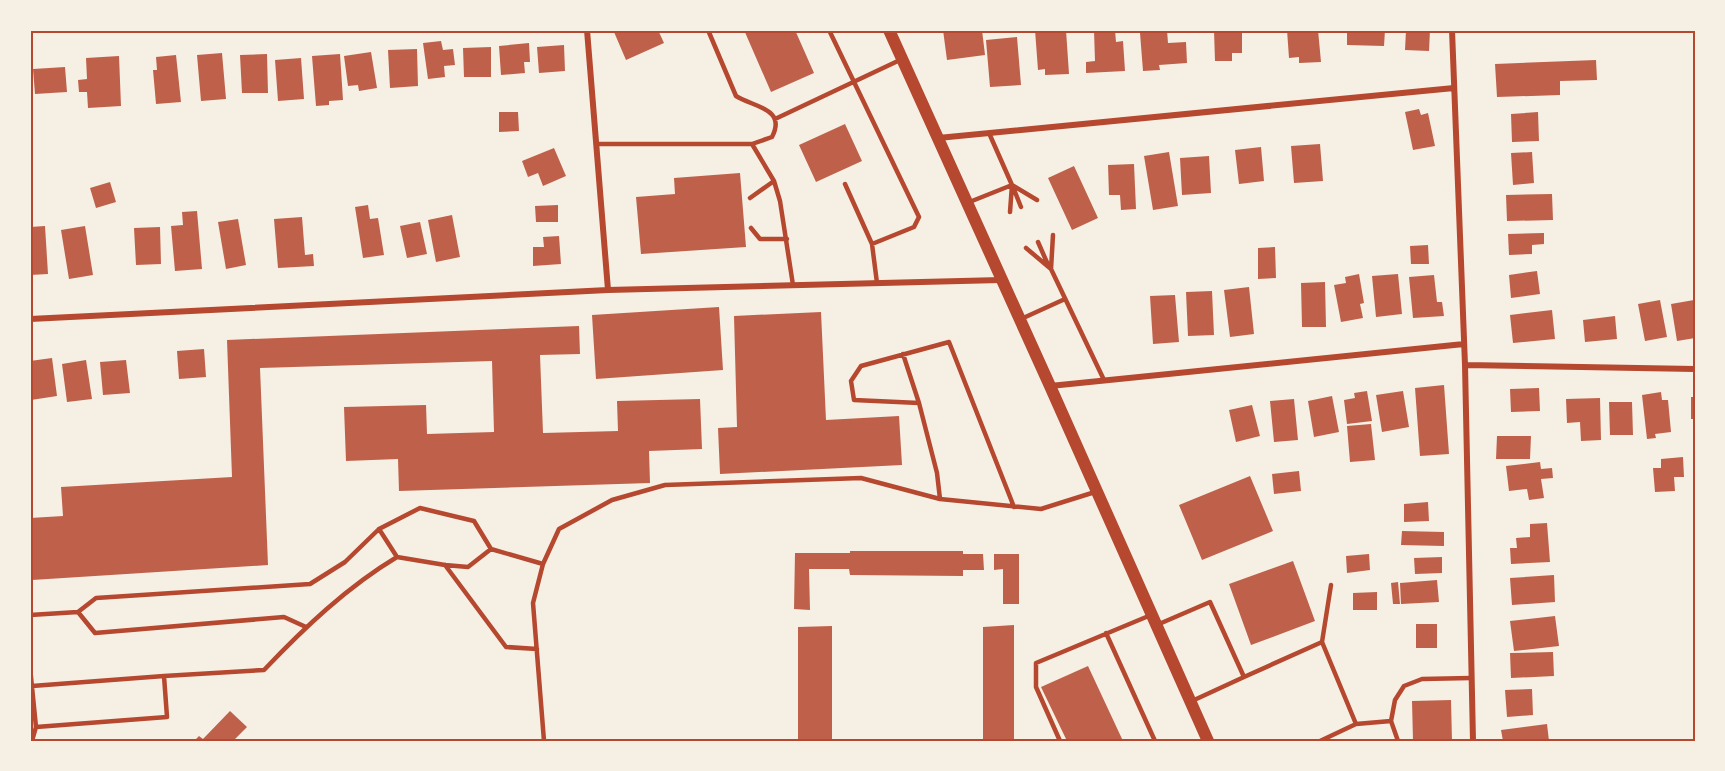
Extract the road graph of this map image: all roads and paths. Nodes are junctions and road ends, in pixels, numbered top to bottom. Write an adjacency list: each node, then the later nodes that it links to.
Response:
1 (587, 30): 12 (street)
2 (708, 30): 9 (lane)
3 (829, 30): 7 (lane)
4 (889, 30): 6 (main road)
5 (1452, 30): 8 (street)
6 (902, 59): 7 (lane); 11 (main road)
7 (853, 82): 9 (lane); 26 (lane)
8 (1454, 88): 10 (street); 36 (street)
9 (775, 119): 13 (lane)
10 (989, 133): 11 (street); 16 (lane)
11 (937, 138): 19 (main road)
12 (596, 144): 13 (lane); 32 (street)
13 (752, 144): 14 (lane)
14 (774, 181): 17 (lane); 24 (lane)
15 (845, 184): 26 (lane)
16 (1012, 185): 18 (lane); 19 (lane); 20 (lane); 21 (lane)
17 (750, 198)
18 (1037, 200)
19 (967, 204): 29 (main road)
20 (1021, 207)
21 (1010, 213)
22 (750, 228): 24 (lane)
23 (1053, 235): 28 (lane)
24 (787, 239): 31 (lane)
25 (1038, 242): 28 (lane)
26 (872, 244): 30 (lane)
27 (1026, 248): 28 (lane)
28 (1050, 269): 33 (lane)
29 (1001, 280): 30 (street); 35 (main road)
30 (878, 283): 31 (street)
31 (793, 285): 32 (street)
32 (608, 290): 34 (street)
33 (1065, 299): 35 (lane); 40 (lane)
34 (30, 319)
35 (1020, 320): 41 (main road)
36 (1464, 344): 38 (street); 40 (street)
37 (903, 354): 42 (lane); 42 (lane); 45 (lane)
38 (1464, 365): 39 (street); 62 (street)
39 (1695, 369)
40 (1104, 380): 41 (street)
41 (1050, 386): 43 (main road)
42 (920, 403): 44 (lane)
43 (1096, 492): 45 (lane); 54 (main road)
44 (940, 499): 45 (lane); 49 (lane)
45 (1014, 507)
46 (379, 529): 47 (lane); 48 (lane); 52 (lane)
47 (491, 549): 49 (lane); 50 (lane)
48 (397, 557): 50 (lane); 55 (lane)
49 (543, 564): 58 (lane)
50 (445, 565): 58 (lane)
51 (1331, 585): 57 (lane)
52 (78, 612): 53 (lane); 55 (lane)
53 (30, 615)
54 (1154, 620): 56 (lane); 61 (lane); 64 (main road)
55 (306, 627): 60 (lane)
56 (1106, 633): 70 (lane); 71 (lane)
57 (1322, 642): 61 (lane); 66 (lane)
58 (537, 649): 69 (lane)
59 (30, 667): 63 (lane)
60 (164, 676): 63 (lane); 67 (lane)
61 (1244, 677): 64 (lane)
62 (1471, 678): 65 (lane); 75 (street)
63 (32, 686): 67 (lane)
64 (1190, 702): 72 (main road)
65 (1391, 721): 66 (lane); 74 (lane)
66 (1356, 724): 73 (lane)
67 (36, 727): 68 (lane)
68 (32, 741)
69 (544, 741)
70 (1060, 741)
71 (1155, 741)
72 (1208, 741)
73 (1320, 741)
74 (1398, 741)
75 (1473, 741)

